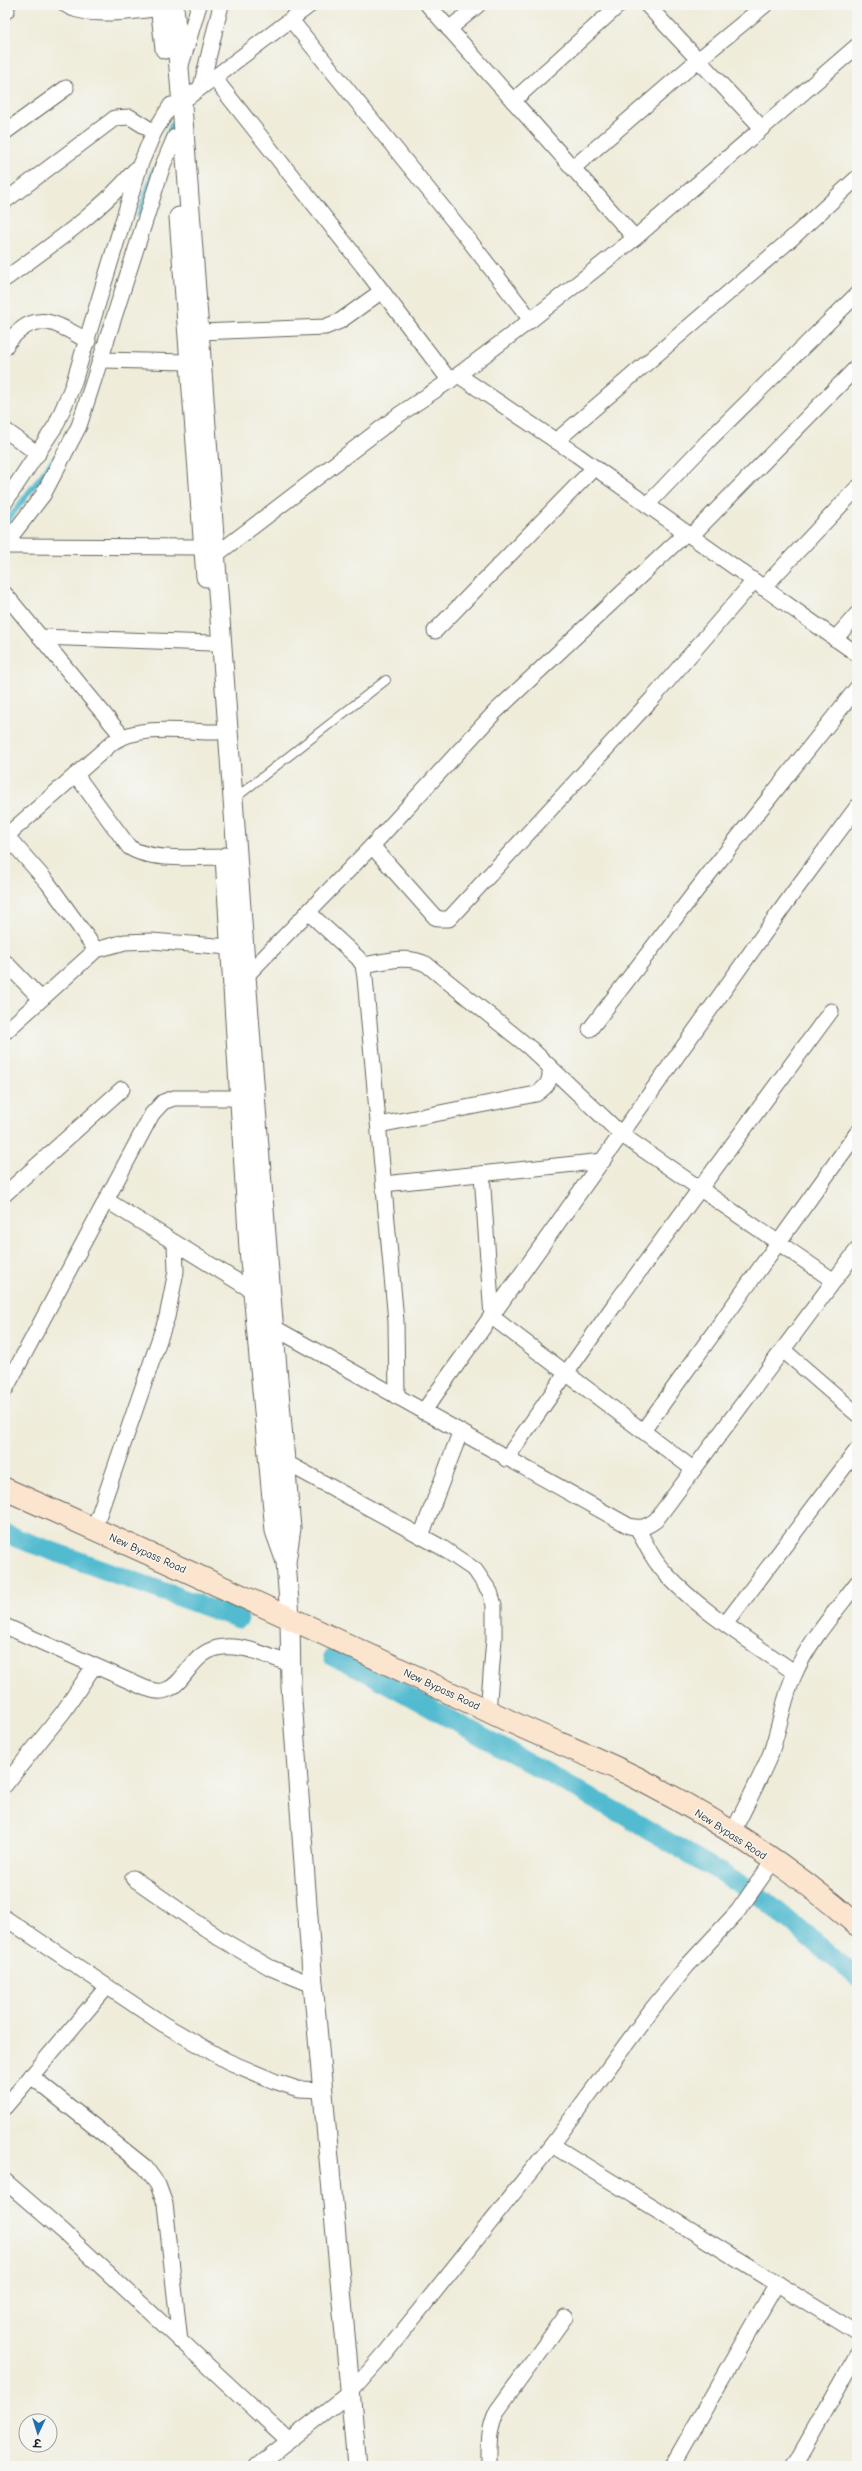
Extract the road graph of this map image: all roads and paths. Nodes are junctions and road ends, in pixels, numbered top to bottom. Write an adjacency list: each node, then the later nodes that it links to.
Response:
1 (66, 5): 10 (street)
2 (199, 5): 15 (street)
3 (221, 5): 17 (street)
4 (310, 5): 11 (street)
5 (428, 5): 12 (street)
6 (478, 5): 12 (street)
7 (619, 5): 19 (street)
8 (647, 5): 14 (street)
9 (765, 5): 14 (street)
10 (165, 6): 15 (street); 20 (street)
11 (291, 20): 16 (street); 33 (street)
12 (449, 29): 19 (street)
13 (857, 46): 21 (street)
14 (698, 60): 21 (street); 26 (street)
15 (180, 69): 20 (street)
16 (214, 78): 17 (street); 31 (street)
17 (201, 87): 20 (street)
18 (66, 88): 22 (street)
19 (513, 101): 26 (street)
20 (177, 103): 23 (street); 24 (street); 34 (street)
21 (762, 128): 29 (street)
22 (5, 132)
23 (154, 132): 25 (street); 28 (street)
24 (175, 137): 37 (street); 38 (street)
25 (140, 165): 30 (street); 35 (street)
26 (573, 168): 29 (street)
27 (857, 178): 42 (street)
28 (5, 202)
29 (635, 238): 33 (street)
30 (5, 279)
31 (382, 291): 34 (street); 40 (street)
32 (857, 294): 47 (street)
33 (531, 320): 40 (street)
34 (201, 332): 50 (street)
35 (88, 341): 36 (street); 43 (street)
36 (5, 347)
37 (102, 360): 38 (street); 49 (street)
38 (188, 362): 50 (street)
39 (857, 367): 48 (street)
40 (454, 378): 42 (street); 50 (street)
41 (5, 430): 43 (street)
42 (556, 441): 44 (street)
43 (38, 454): 46 (street)
44 (594, 468): 47 (street); 54 (street)
45 (857, 488): 51 (street)
46 (7, 498)
47 (647, 505): 48 (street)
48 (689, 534): 51 (street); 67 (street)
49 (5, 545): 50 (street)
50 (210, 551): 57 (street); 64 (street)
51 (759, 584): 56 (street); 67 (street)
52 (5, 594): 55 (street)
53 (857, 614): 56 (street)
54 (435, 631)
55 (40, 637): 57 (street); 62 (street)
56 (835, 639): 58 (street)
57 (211, 643): 61 (street)
58 (857, 654)
59 (386, 680): 64 (lane)
60 (857, 688): 77 (street)
61 (217, 732): 62 (street); 68 (street)
62 (122, 736): 63 (street)
63 (76, 775): 66 (street); 68 (street)
64 (234, 799): 74 (street)
65 (857, 808): 84 (street)
66 (6, 836): 71 (street)
67 (372, 846): 69 (street)
68 (225, 857): 70 (street)
69 (308, 912): 73 (street); 74 (street)
70 (230, 947): 71 (street); 81 (street)
71 (96, 950): 75 (street)
72 (5, 962): 75 (street)
73 (363, 965): 79 (street); 82 (street)
74 (246, 976): 97 (street)
75 (41, 999): 78 (street)
76 (831, 1011): 88 (street)
77 (590, 1029)
78 (5, 1032)
79 (550, 1067): 82 (street); 84 (street)
80 (122, 1089): 89 (street)
81 (239, 1098): 90 (street); 95 (street)
82 (379, 1125): 87 (street)
83 (857, 1133): 92 (street)
84 (622, 1135): 85 (street); 88 (street)
85 (604, 1161): 86 (street); 96 (street)
86 (482, 1174): 87 (street); 96 (street)
87 (384, 1184): 101 (street)
88 (700, 1188): 92 (street); 99 (street)
89 (5, 1194)
90 (106, 1200): 91 (street); 100 (street)
91 (175, 1243): 95 (street); 111 (street)
92 (778, 1243): 94 (street); 104 (street)
93 (857, 1250): 94 (street)
94 (834, 1282): 98 (street)
95 (253, 1291): 114 (street)
96 (492, 1317): 99 (street); 102 (street)
97 (273, 1327): 101 (street); 108 (street)
98 (783, 1350): 103 (street); 109 (street)
99 (567, 1372): 104 (street); 107 (street)
100 (5, 1390)
101 (397, 1397): 102 (street)
102 (423, 1412): 105 (street)
103 (857, 1414)
104 (643, 1431): 109 (street)
105 (460, 1433): 107 (street); 113 (street)
106 (857, 1450): 117 (street)
107 (506, 1459): 112 (street)
108 (285, 1462): 113 (street); 114 (street)
109 (694, 1469): 112 (street)
110 (5, 1489): 111 (main road, New Bypass Road)
111 (94, 1529): 116 (main road, New Bypass Road)
112 (638, 1529): 117 (street)
113 (421, 1536): 122 (street)
114 (286, 1562): 116 (street)
115 (857, 1583): 121 (street)
116 (290, 1617): 119 (street); 122 (main road, New Bypass Road)
117 (726, 1623): 121 (street)
118 (5, 1626): 120 (street)
119 (291, 1664): 120 (street); 129 (street)
120 (94, 1666): 123 (street)
121 (795, 1673): 124 (street)
122 (488, 1711): 124 (main road, New Bypass Road)
123 (8, 1778)
124 (732, 1832): 125 (main road, New Bypass Road)
125 (768, 1869): 128 (main road, New Bypass Road); 134 (street)
126 (133, 1878): 129 (street)
127 (5, 1918): 130 (street)
128 (857, 1925)
129 (313, 1985): 132 (street)
130 (107, 1987): 131 (street); 132 (street)
131 (31, 2076): 133 (street); 139 (street)
132 (323, 2090): 141 (street)
133 (5, 2107)
134 (552, 2145): 136 (street); 141 (street)
135 (5, 2181): 139 (street)
136 (777, 2283): 138 (street); 146 (street)
137 (565, 2317): 145 (street)
138 (857, 2333)
139 (180, 2341): 142 (street)
140 (857, 2355): 147 (street)
141 (350, 2393): 142 (street); 144 (street)
142 (289, 2441): 143 (street)
143 (257, 2466)
144 (357, 2466)
145 (489, 2466)
146 (672, 2466)
147 (794, 2466)

